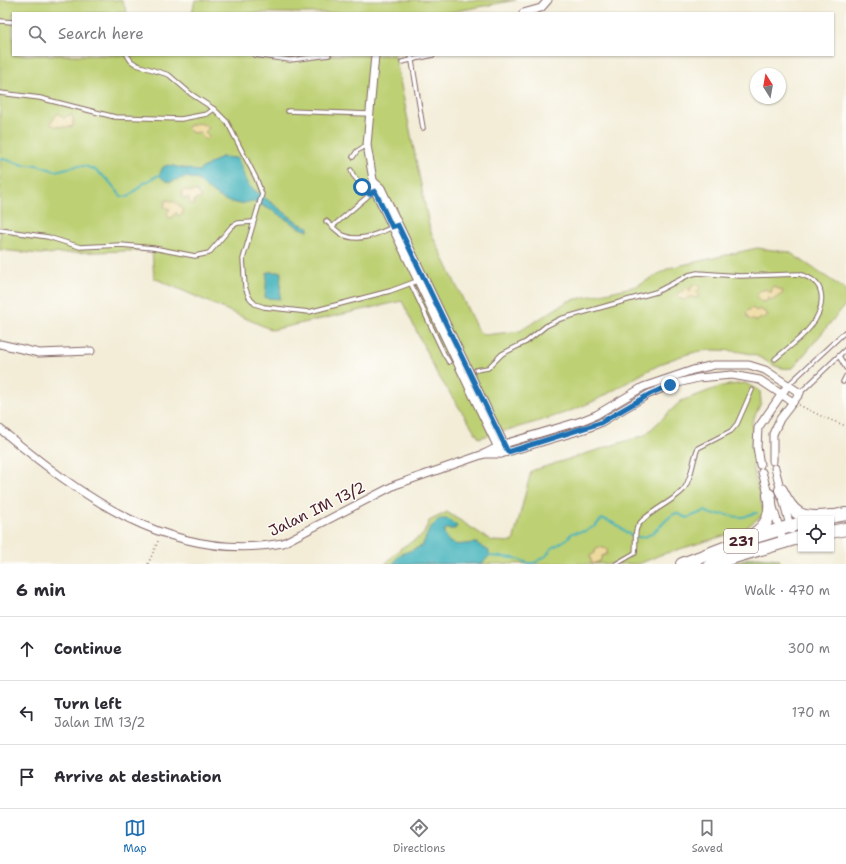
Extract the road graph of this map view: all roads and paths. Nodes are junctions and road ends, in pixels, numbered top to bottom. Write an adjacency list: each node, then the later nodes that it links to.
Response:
1 (548, 0): 2 (street)
2 (527, 12)
3 (0, 21): 4 (lane)
4 (12, 22)
5 (128, 56): 14 (lane)
6 (262, 56): 7 (lane)
7 (321, 56)
8 (375, 56): 16 (street)
9 (410, 56): 11 (lane)
10 (428, 56): 11 (lane)
11 (412, 60): 12 (lane); 17 (lane)
12 (402, 62)
13 (0, 93): 14 (lane)
14 (214, 109): 23 (lane)
15 (288, 111): 16 (lane)
16 (369, 114): 18 (street)
17 (423, 128)
18 (367, 146): 19 (lane); 21 (street)
19 (353, 157)
20 (351, 170): 21 (lane)
21 (375, 191): 24 (lane); 25 (street)
22 (326, 221): 24 (lane)
23 (253, 222): 26 (lane); 28 (lane)
24 (333, 226): 25 (lane)
25 (395, 226): 27 (street)
26 (0, 230)
27 (413, 264): 28 (street); 29 (street)
28 (414, 282): 29 (street); 36 (lane)
29 (438, 317): 48 (street); 49 (street)
30 (846, 331): 41 (lane)
31 (0, 344): 33 (street)
32 (846, 349): 34 (lane)
33 (91, 351)
34 (838, 356): 37 (lane); 43 (lane)
35 (774, 359): 38 (lane)
36 (450, 362)
37 (846, 368)
38 (476, 370)
39 (846, 376): 40 (lane)
40 (843, 382)
41 (788, 385): 43 (street, Jalan IM 13/2); 44 (street); 48 (street, Jalan IM 13/2)
42 (752, 390): 64 (lane)
43 (800, 393): 45 (street)
44 (781, 394): 45 (street, Jalan IM 13/2); 50 (street, Jalan IM 13/2); 53 (street)
45 (793, 402): 46 (path); 52 (street)
46 (846, 426)
47 (0, 429): 60 (street, Jalan IM 13/2)
48 (504, 444): 49 (street, Jalan IM 13/2); 50 (street)
49 (497, 447): 50 (street); 51 (street, Jalan IM 13/2)
50 (504, 453): 51 (street, Jalan IM 13/2)
51 (484, 454): 60 (street, Jalan IM 13/2)
52 (780, 490): 55 (main road); 57 (street)
53 (769, 495): 57 (street); 62 (main road)
54 (846, 514): 56 (main road)
55 (802, 516)
56 (834, 516)
57 (790, 526): 61 (street); 61 (street); 62 (main road, 231)
58 (846, 529): 59 (main road)
59 (834, 531)
60 (160, 537): 63 (path)
61 (793, 539): 66 (main road, 231)
62 (745, 540): 65 (main road, 231)
63 (148, 564)
64 (616, 564)
65 (682, 564)
66 (710, 564)

